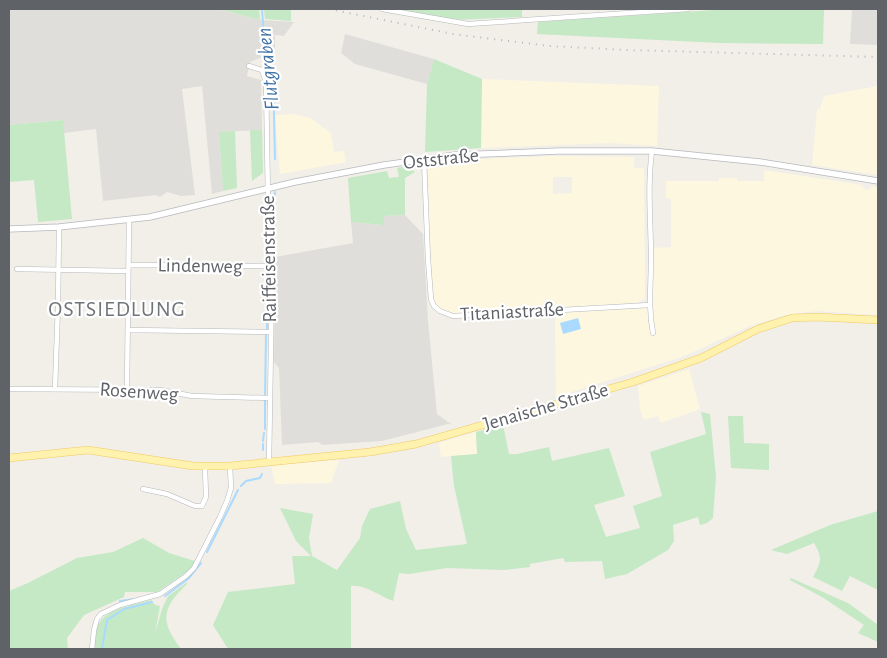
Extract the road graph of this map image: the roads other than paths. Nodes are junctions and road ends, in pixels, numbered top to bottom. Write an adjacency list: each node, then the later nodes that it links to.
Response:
1 (382, 9): 2 (street)
2 (688, 9)
3 (249, 66): 7 (street, Raiffeisenstraße)
4 (652, 151): 5 (street, Oststraße); 6 (street, Oststraße); 16 (street)
5 (424, 159): 7 (street, Oststraße); 16 (street, Titaniastraße)
6 (878, 181)
7 (268, 188): 8 (street, Oststraße); 12 (street, Raiffeisenstraße)
8 (129, 220): 9 (street, Oststraße); 11 (street)
9 (59, 227): 10 (street, Oststraße); 14 (street)
10 (9, 229)
11 (128, 265): 12 (street, Lindenweg); 15 (street)
12 (272, 266): 19 (street, Raiffeisenstraße)
13 (17, 269): 14 (street, Lindenweg)
14 (58, 269): 15 (street, Lindenweg); 21 (street)
15 (128, 271): 18 (street)
16 (650, 305): 20 (street)
17 (878, 320): 26 (main road, Jenaische Straße)
18 (128, 330): 19 (street); 23 (street)
19 (271, 332): 24 (street, Raiffeisenstraße)
20 (653, 333)
21 (55, 388): 22 (street, Rosenweg); 23 (street, Rosenweg)
22 (9, 389)
23 (127, 390): 24 (street, Rosenweg)
24 (270, 398): 26 (street, Raiffeisenstraße)
25 (9, 458): 28 (main road, Jenaische Straße)
26 (269, 462): 27 (main road, Jenaische Straße)
27 (230, 466): 28 (main road, Jenaische Straße); 30 (street)
28 (205, 467): 29 (street)
29 (143, 489)
30 (92, 649)

